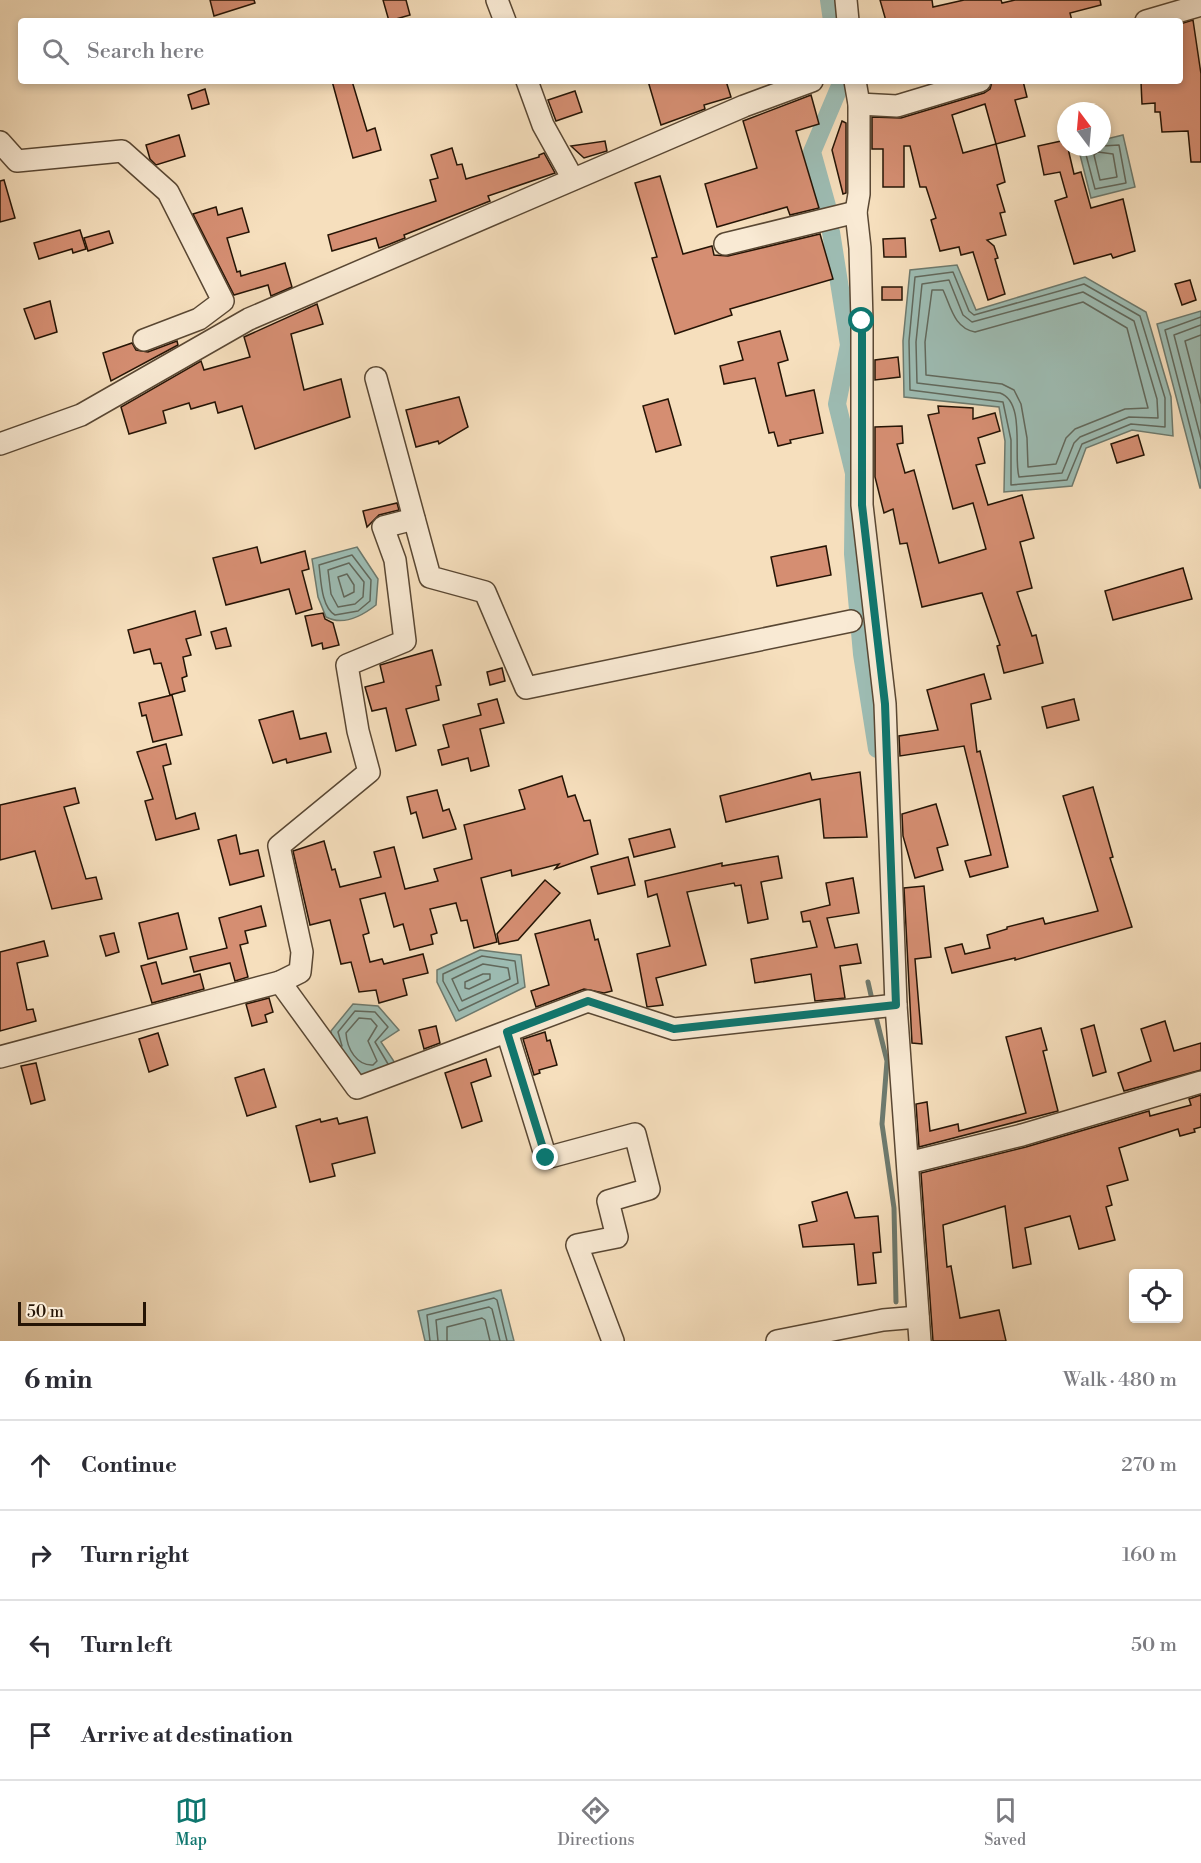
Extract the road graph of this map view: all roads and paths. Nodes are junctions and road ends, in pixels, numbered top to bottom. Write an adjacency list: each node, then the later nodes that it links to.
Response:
1 (497, 0): 4 (street)
2 (846, 0): 5 (street)
3 (1201, 5): 6 (street)
4 (504, 18)
5 (848, 18)
6 (1156, 18)
7 (527, 84): 13 (street)
8 (804, 84): 13 (street)
9 (856, 84): 11 (street)
10 (970, 84): 11 (street)
11 (859, 104): 14 (street)
12 (0, 142): 16 (street)
13 (573, 179): 18 (street)
14 (855, 212): 15 (street); 22 (street)
15 (725, 244)
16 (144, 340)
17 (376, 378): 19 (street)
18 (0, 444)
19 (414, 519): 20 (street); 21 (street)
20 (851, 621)
21 (280, 982): 23 (street); 24 (street)
22 (889, 1005): 23 (street); 26 (street)
23 (507, 1032): 28 (street)
24 (0, 1057)
25 (1201, 1082): 26 (street)
26 (908, 1163): 27 (street)
27 (918, 1317): 29 (street); 30 (street)
28 (613, 1341)
29 (777, 1341)
30 (920, 1341)

